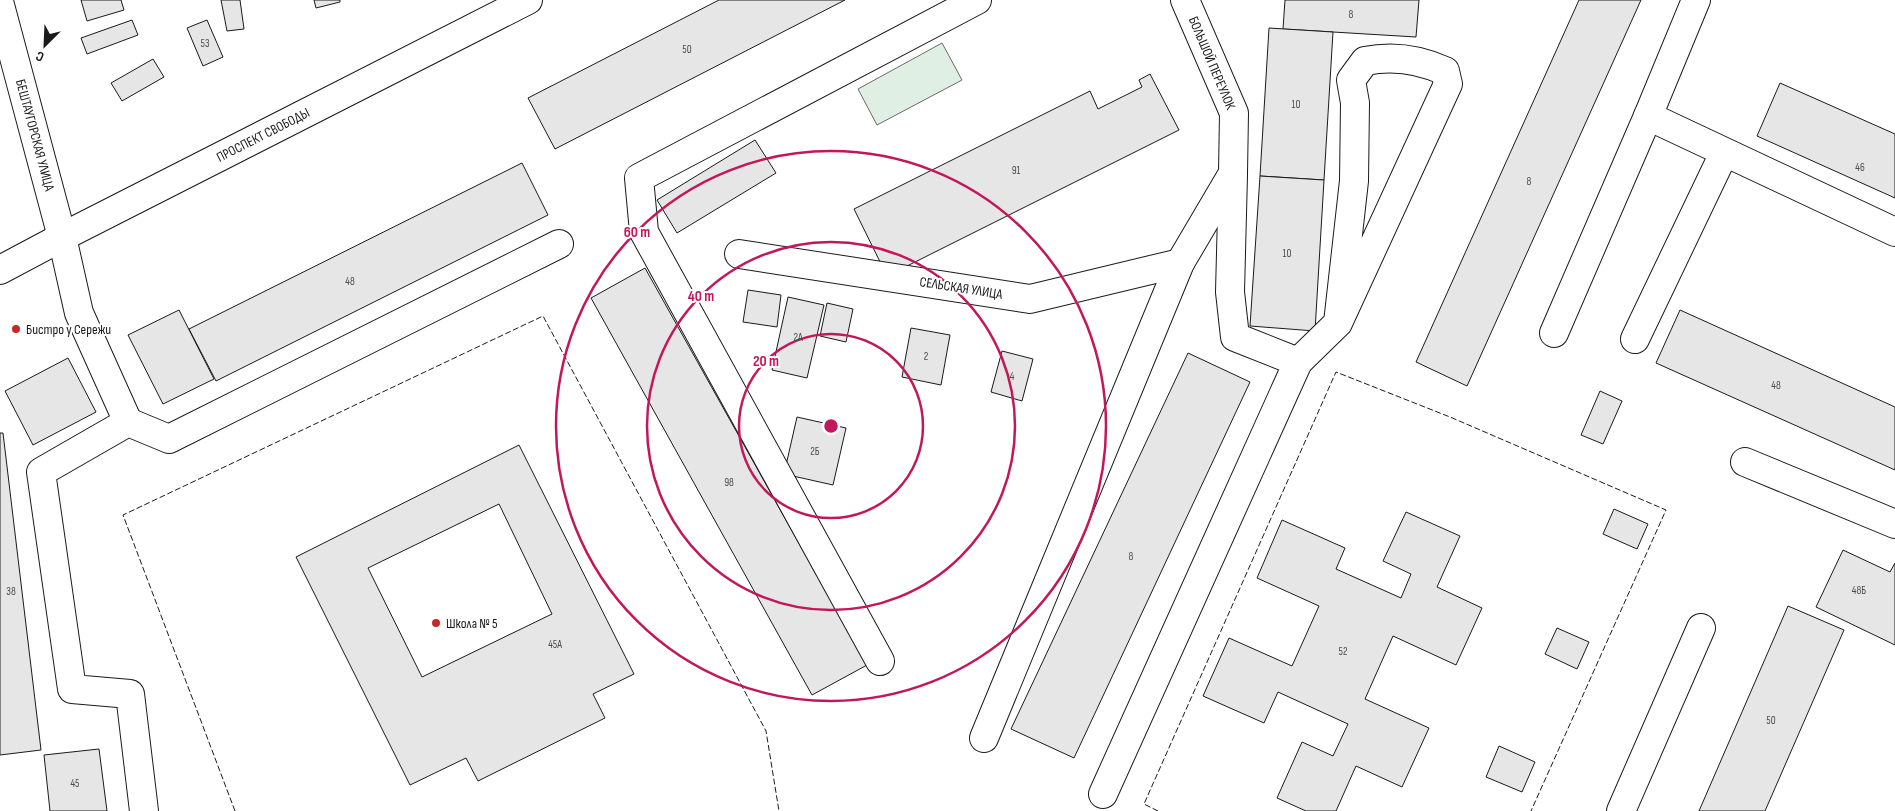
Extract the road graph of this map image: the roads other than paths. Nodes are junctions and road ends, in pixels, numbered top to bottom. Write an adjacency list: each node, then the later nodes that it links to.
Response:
1 (528, 0): 10 (street, ПРОСПЕКТ СВОБОДЫ)
2 (978, 0): 23 (street)
3 (1185, 0): 8 (street, БОЛЬШОЙ ПЕРЕУЛОК)
4 (1696, 0): 6 (street)
5 (0, 4): 10 (street, БЕШТАУГОРСКАЯ УЛИЦА)
6 (1648, 116): 7 (street); 16 (street)
7 (1724, 153): 9 (street); 17 (street)
8 (1233, 173): 13 (street, БОЛЬШОЙ ПЕРЕУЛОК); 18 (street)
9 (1895, 232)
10 (62, 237): 14 (street, ПРОСПЕКТ СВОБОДЫ); 19 (street, БЕШТАУГОРСКАЯ УЛИЦА)
11 (559, 244): 19 (street)
12 (739, 254): 13 (street, СЕЛЬСКАЯ УЛИЦА)
13 (1180, 263): 24 (street, БОЛЬШОЙ ПЕРЕУЛОК)
14 (0, 270)
15 (1338, 324): 15 (street); 18 (street)
16 (1554, 333)
17 (1635, 339)
18 (1298, 362): 25 (street)
19 (128, 422): 26 (street)
20 (1746, 462): 21 (street)
21 (1895, 524)
22 (1701, 628): 27 (street)
23 (880, 661)
24 (984, 738)
25 (1104, 794)
26 (144, 811)
27 (1622, 811)

